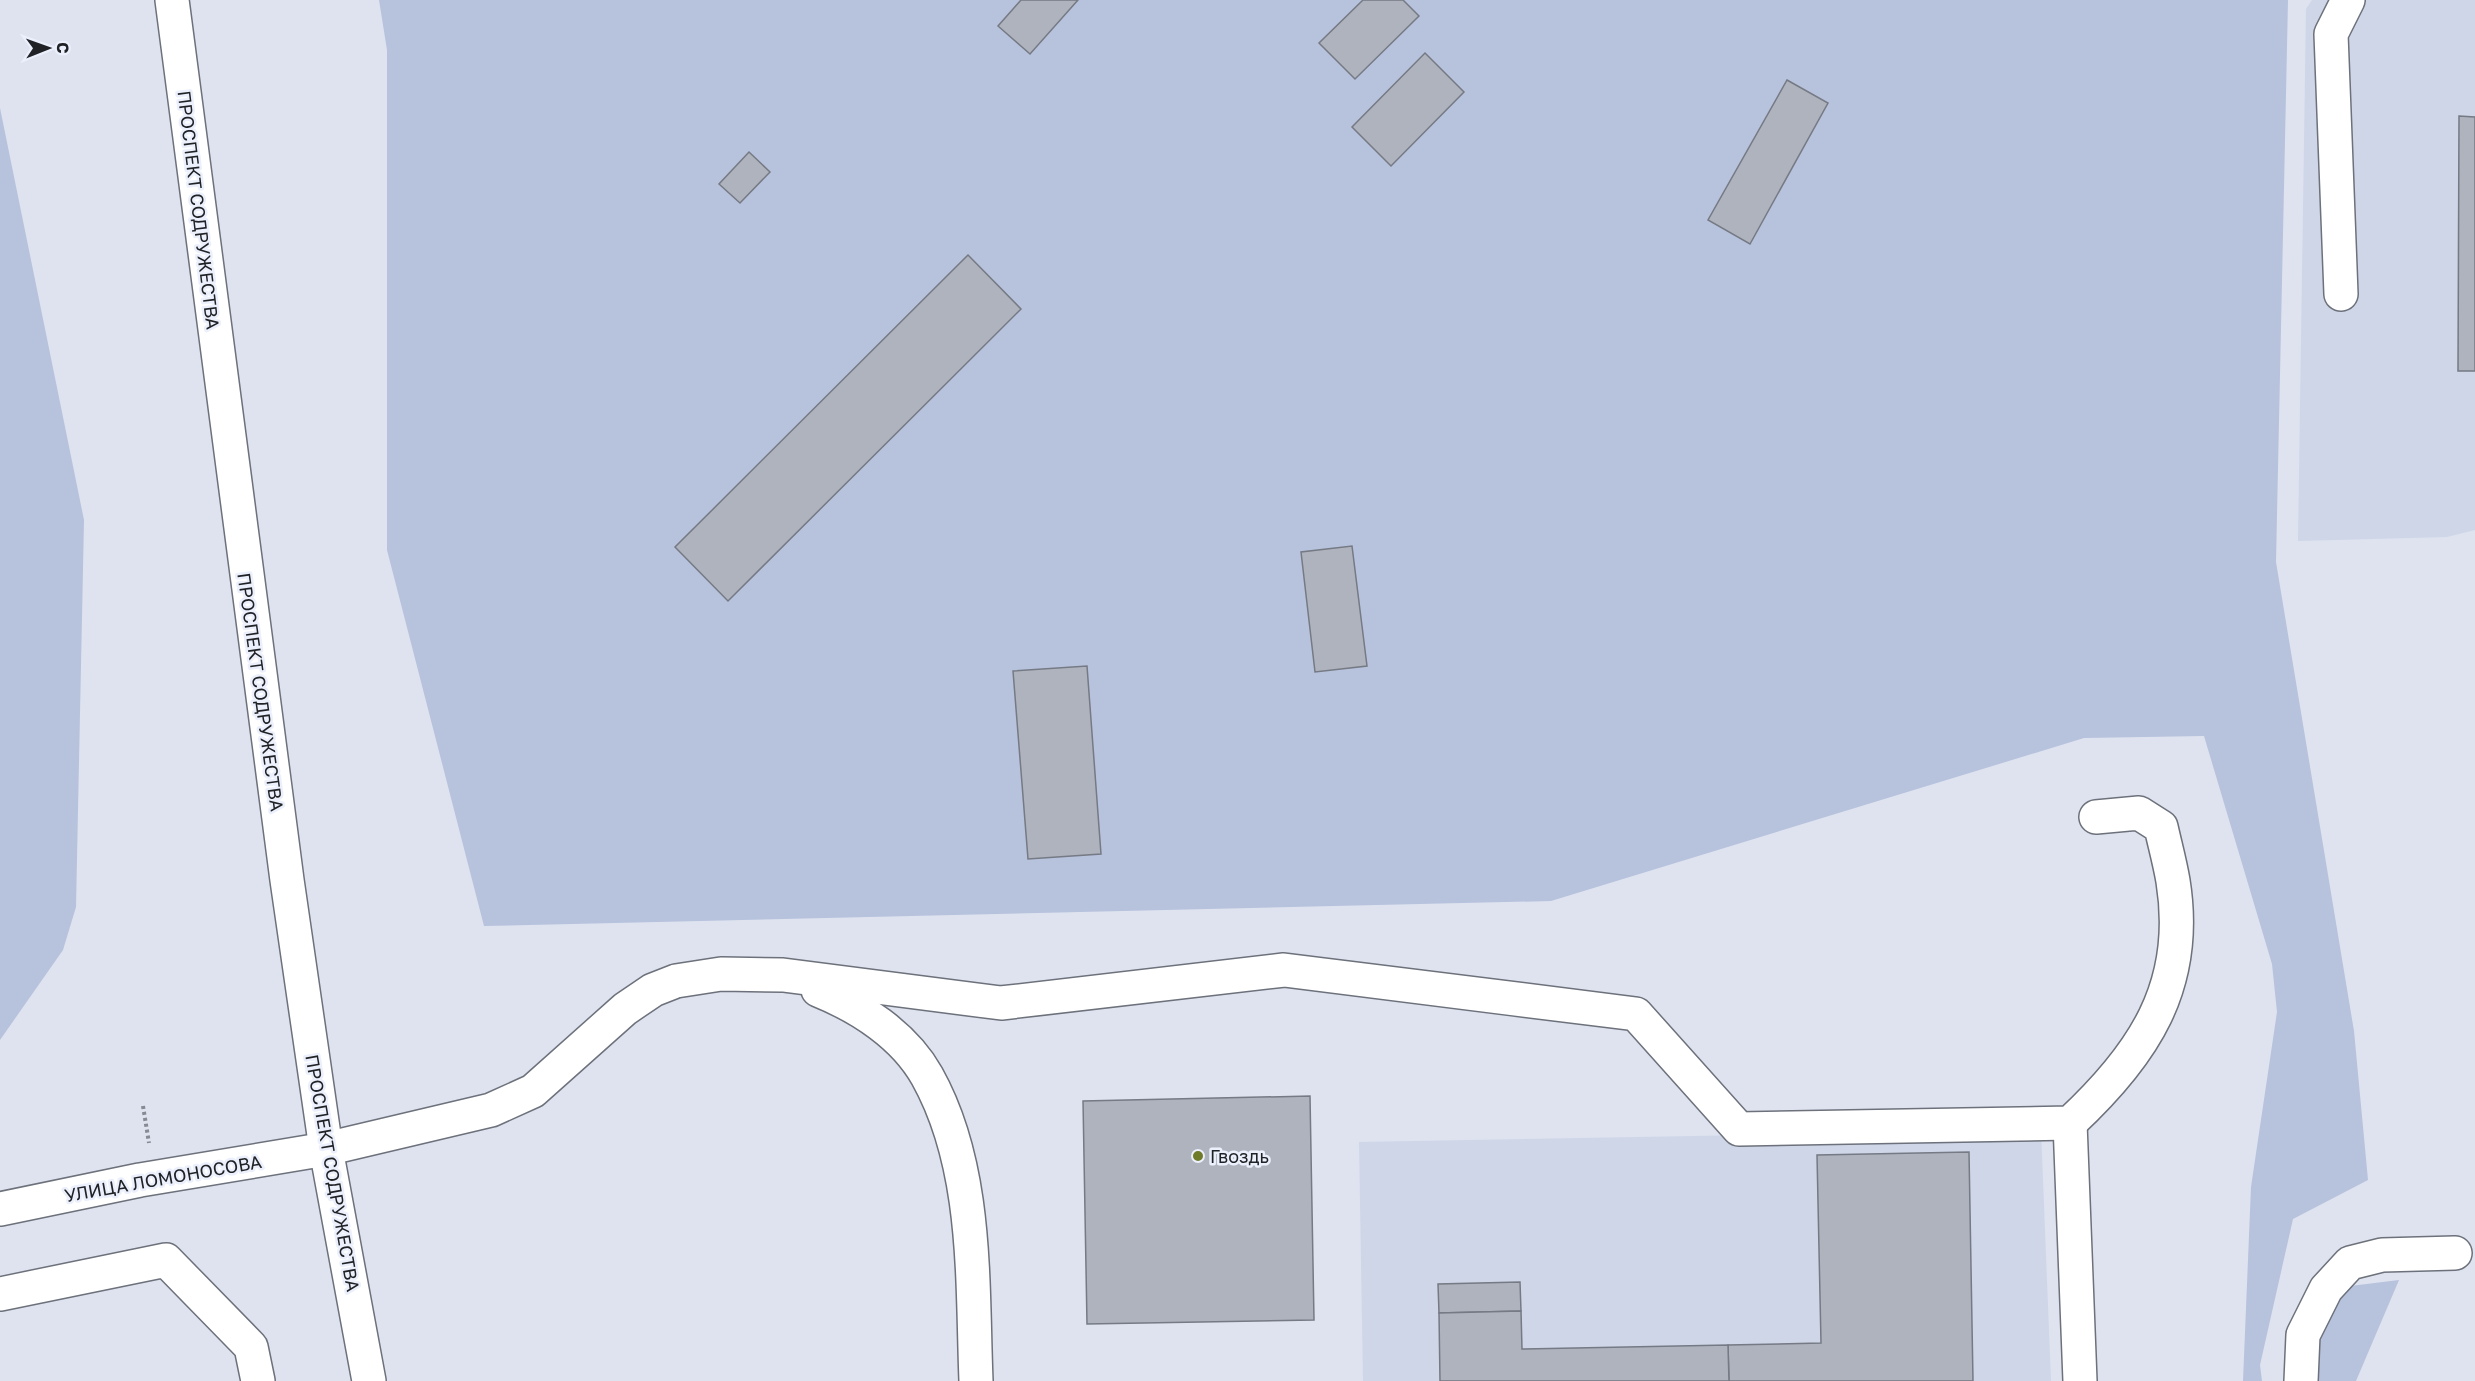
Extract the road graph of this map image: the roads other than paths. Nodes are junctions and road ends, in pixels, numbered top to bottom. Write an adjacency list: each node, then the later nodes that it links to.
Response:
1 (172, 0): 7 (main road, ПРОСПЕКТ СОДРУЖЕСТВА)
2 (2348, 0): 3 (main road)
3 (2341, 294)
4 (2096, 817): 6 (main road)
5 (783, 975): 6 (main road, УЛИЦА ЛОМОНОСОВА); 7 (main road, УЛИЦА ЛОМОНОСОВА); 13 (main road)
6 (2070, 1123): 14 (main road)
7 (326, 1149): 8 (main road, УЛИЦА ЛОМОНОСОВА); 12 (main road, ПРОСПЕКТ СОДРУЖЕСТВА)
8 (0, 1209)
9 (2455, 1253): 15 (main road)
10 (0, 1294): 11 (main road)
11 (258, 1381)
12 (369, 1381)
13 (976, 1381)
14 (2080, 1381)
15 (2301, 1381)

